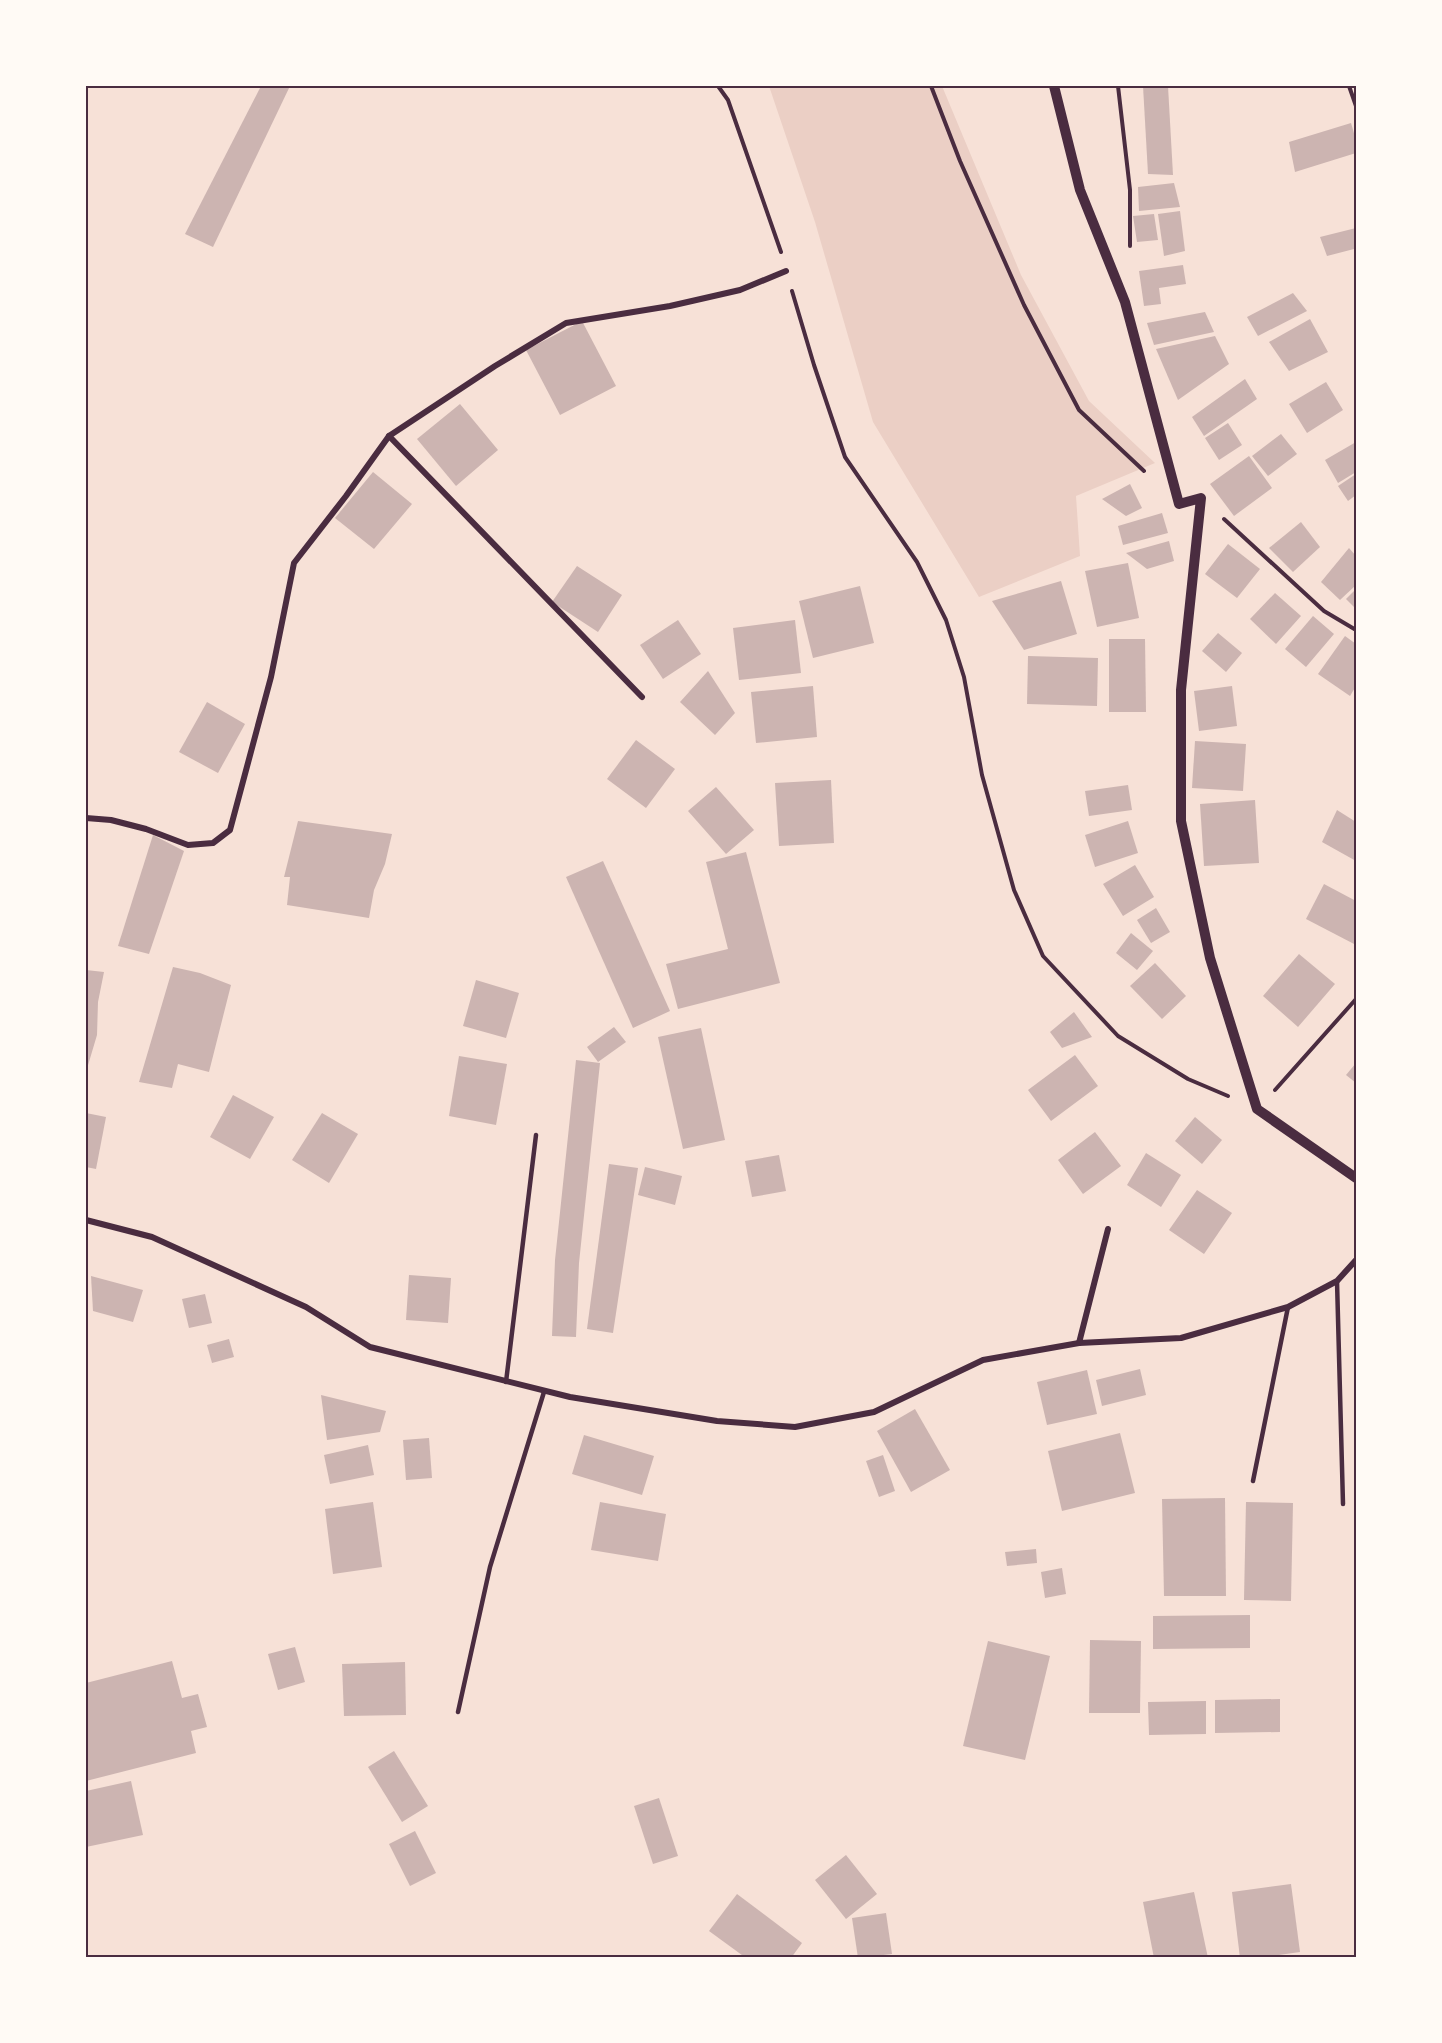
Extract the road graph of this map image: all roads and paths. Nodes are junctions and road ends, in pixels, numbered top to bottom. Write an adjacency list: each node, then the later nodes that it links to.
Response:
1 (718, 86): 8 (path)
2 (931, 86): 10 (path)
3 (1054, 86): 11 (street)
4 (1118, 86): 7 (path)
5 (1349, 86): 6 (path)
6 (1356, 106)
7 (1130, 248)
8 (786, 271): 9 (street); 16 (path)
9 (389, 436): 13 (street); 14 (street)
10 (1146, 472)
11 (1201, 498): 12 (path); 16 (street)
12 (1356, 630)
13 (642, 697)
14 (86, 818)
15 (1356, 999): 16 (path)
16 (1257, 1109): 18 (street)
17 (536, 1135): 25 (lane)
18 (1356, 1178)
19 (86, 1220): 25 (street)
20 (1108, 1229): 24 (street)
21 (1356, 1260): 22 (street)
22 (1337, 1281): 23 (street); 28 (lane)
23 (1288, 1307): 24 (street); 27 (lane)
24 (1079, 1343): 26 (street)
25 (506, 1382): 26 (street)
26 (544, 1392): 29 (lane)
27 (1253, 1481)
28 (1343, 1504)
29 (458, 1712)

